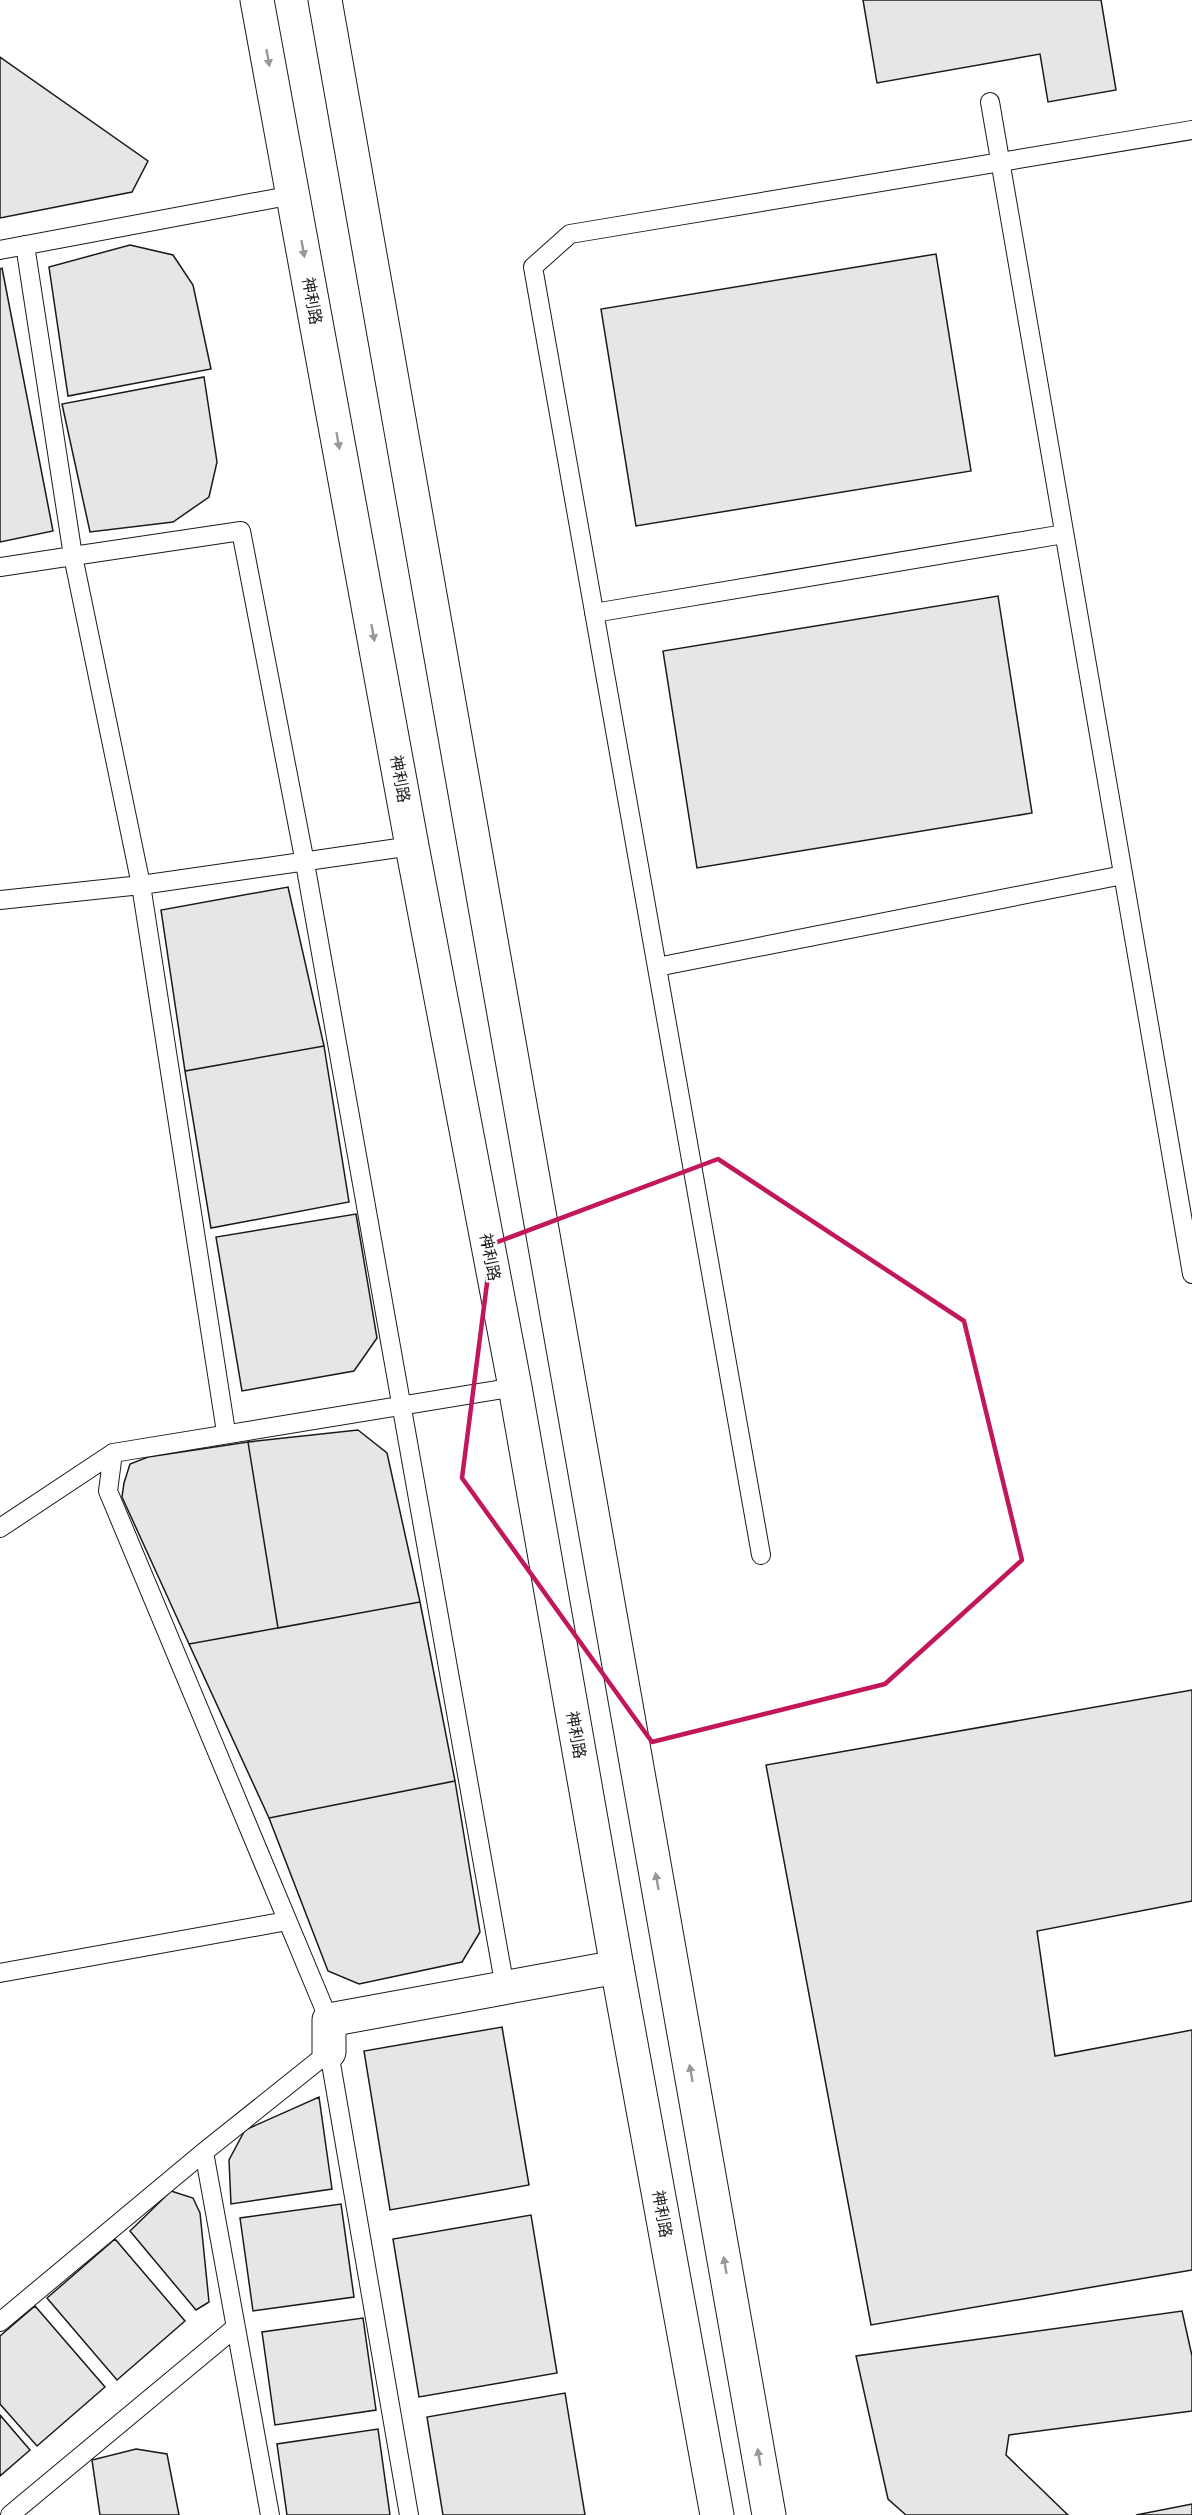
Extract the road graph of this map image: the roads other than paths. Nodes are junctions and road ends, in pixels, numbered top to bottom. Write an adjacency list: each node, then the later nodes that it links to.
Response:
1 (257, 0): 6 (main road, 神利路, one-way to 6)
2 (325, 0): 38 (main road, one-way to 2)
3 (990, 102): 5 (lane)
4 (1192, 130): 5 (lane)
5 (1000, 161): 9 (lane); 12 (lane)
6 (293, 195): 7 (lane); 13 (main road, 神利路, one-way to 13)
7 (25, 245): 8 (lane); 10 (lane)
8 (0, 250)
9 (1064, 534): 12 (lane); 15 (lane)
10 (73, 556): 11 (lane); 14 (lane); 16 (lane)
11 (0, 567)
12 (594, 613): 18 (lane)
13 (412, 846): 14 (lane); 20 (main road, 神利路)
14 (305, 863): 16 (lane); 21 (lane)
15 (1123, 875): 18 (lane); 19 (lane)
16 (141, 885): 17 (lane); 22 (lane)
17 (0, 900)
18 (657, 967): 25 (lane)
19 (1192, 1274)
20 (515, 1387): 21 (lane); 27 (main road, 神利路)
21 (401, 1405): 22 (lane); 29 (lane)
22 (226, 1432): 23 (lane)
23 (113, 1453): 24 (lane); 26 (lane)
24 (0, 1528)
25 (761, 1555)
26 (287, 1921): 28 (lane); 30 (lane)
27 (617, 1967): 29 (main road); 37 (main road, 神利路)
28 (0, 1973)
29 (505, 1988): 30 (main road)
30 (329, 2036): 31 (lane); 36 (lane)
31 (204, 2152): 32 (lane); 33 (lane)
32 (0, 2322)
33 (236, 2327): 34 (lane); 35 (lane)
34 (10, 2515)
35 (270, 2515)
36 (409, 2515)
37 (717, 2515)
38 (769, 2515)

